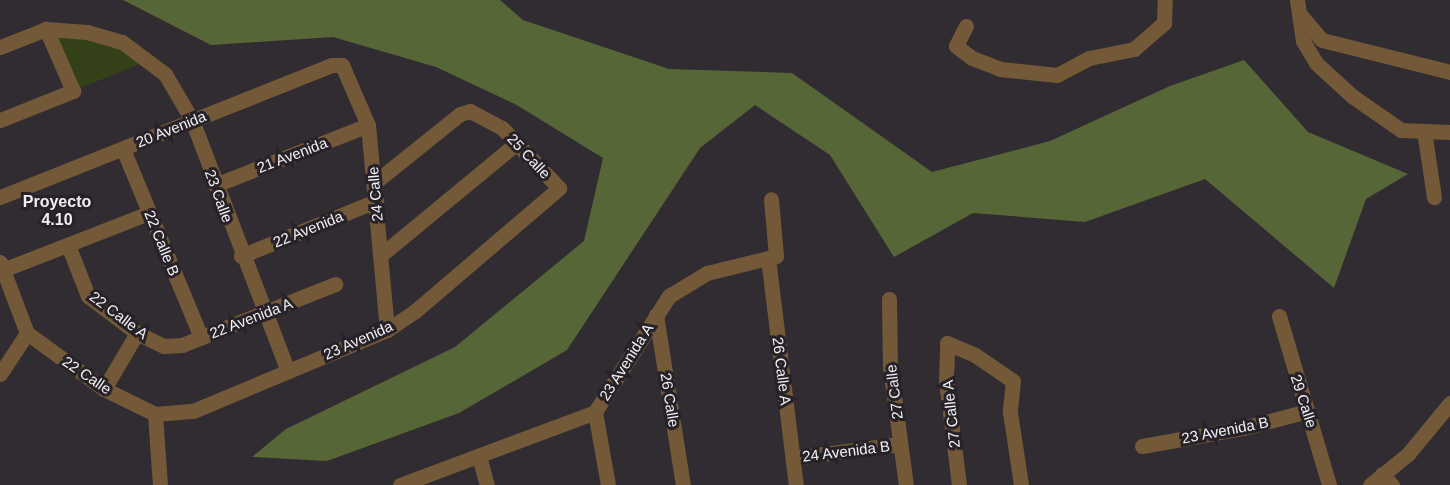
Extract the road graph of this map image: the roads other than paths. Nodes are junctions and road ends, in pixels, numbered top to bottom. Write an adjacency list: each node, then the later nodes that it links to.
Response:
1 (1165, 0): 3 (street)
2 (1298, 7): 7 (street); 11 (street)
3 (966, 27)
4 (46, 29): 5 (street); 8 (street); 9 (street, 23 Calle)
5 (0, 47)
6 (342, 65): 9 (street, 20 Avenida); 10 (street, 24 Calle)
7 (1450, 72)
8 (0, 120)
9 (192, 120): 14 (street, 20 Avenida); 16 (street, 23 Calle)
10 (368, 125): 15 (street, 24 Calle); 16 (street, 21 Avenida)
11 (1424, 131): 12 (street); 18 (street)
12 (1450, 132)
13 (517, 143): 15 (street, 25 Calle); 17 (street, 25 Calle); 24 (street)
14 (123, 149): 19 (street, 20 Avenida); 22 (street, 22 Calle B)
15 (374, 183): 21 (street, 24 Calle)
16 (215, 185): 25 (street, 23 Calle)
17 (559, 188): 33 (street, 23 Avenida)
18 (1434, 196)
19 (0, 197)
20 (771, 199): 26 (street, 26 Calle A)
21 (376, 201): 24 (street, 24 Calle); 25 (street, 22 Avenida)
22 (150, 213): 23 (street); 36 (street, 22 Calle B)
23 (68, 245): 27 (street); 35 (street, 22 Calle A)
24 (381, 255): 33 (street, 24 Calle)
25 (241, 256): 30 (street, 23 Calle)
26 (772, 257): 31 (street, 23 Avenida A); 48 (street, 26 Calle A)
27 (1, 268): 34 (street)
28 (335, 284): 30 (street, 22 Avenida A)
29 (889, 299): 45 (street, 27 Calle)
30 (264, 314): 36 (street, 22 Avenida A); 38 (street, 23 Calle)
31 (656, 315): 43 (street, 23 Avenida A); 54 (street, 26 Calle)
32 (1279, 316): 42 (street, 29 Calle)
33 (387, 330): 38 (street, 23 Avenida)
34 (27, 333): 39 (street); 40 (street, 22 Calle)
35 (137, 333): 37 (street, 22 Calle A); 40 (street)
36 (201, 337): 37 (street, 22 Avenida A)
37 (164, 346)
38 (288, 371): 44 (street, 23 Avenida)
39 (0, 374)
40 (104, 389): 44 (street, 22 Calle)
41 (1450, 403): 49 (street)
42 (1308, 411): 46 (street, 23 Avenida B); 59 (street, 29 Calle)
43 (595, 412): 47 (street, 23 Avenida A); 53 (street)
44 (155, 414): 50 (street)
45 (900, 444): 48 (street, 24 Avenida B); 56 (street, 27 Calle)
46 (1142, 446)
47 (479, 456): 51 (street, 23 Avenida A); 52 (street)
48 (793, 458): 55 (street, 26 Calle A)
49 (1387, 479): 60 (street)
50 (160, 485)
51 (400, 485)
52 (487, 485)
53 (608, 485)
54 (683, 485)
55 (796, 485)
56 (906, 485)
57 (959, 485): 58 (street, 27 Calle A)
58 (1021, 485)
59 (1329, 485)
60 (1370, 485)

